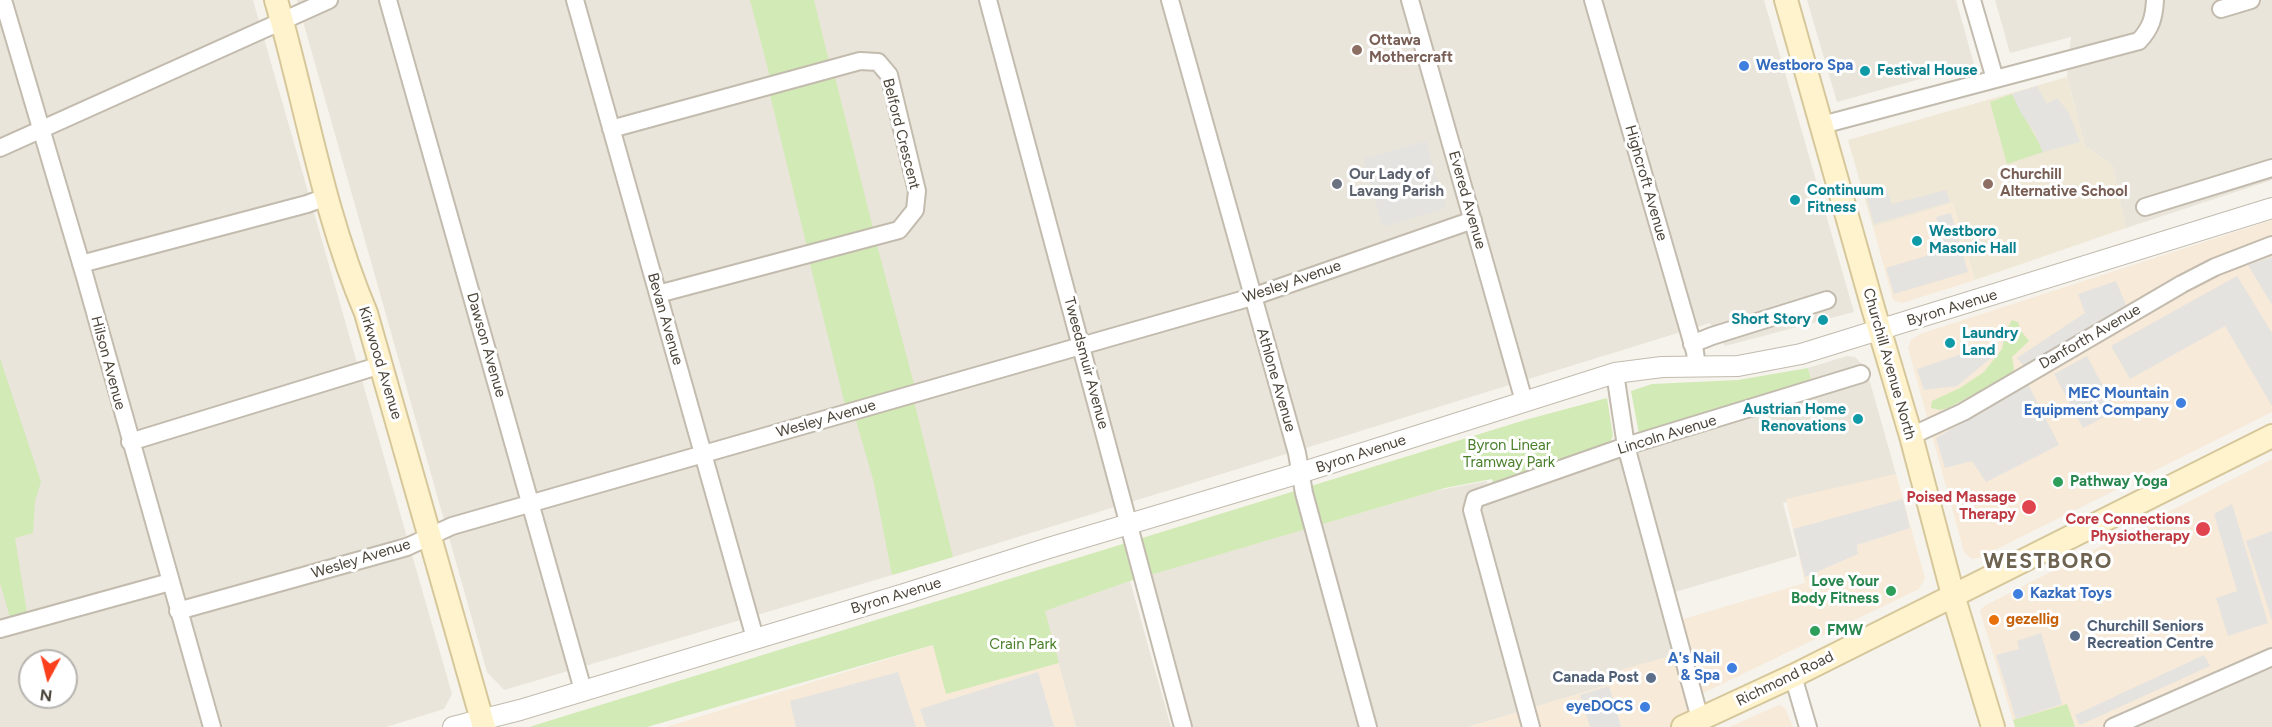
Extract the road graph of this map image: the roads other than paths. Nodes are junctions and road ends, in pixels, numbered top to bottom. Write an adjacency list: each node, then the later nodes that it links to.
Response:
1 (3, 0): 18 (street, Hilson Avenue)
2 (329, 0): 14 (street)
3 (388, 0): 44 (street, Dawson Avenue)
4 (575, 0): 17 (street, Bevan Avenue)
5 (988, 0): 32 (street, Tweedsmuir Avenue)
6 (1170, 0): 28 (street, Athlone Avenue)
7 (1410, 0): 24 (street, Evered Avenue)
8 (1593, 0): 31 (street, Highcroft Avenue)
9 (1786, 0): 16 (main road, Churchill Avenue North)
10 (1972, 0): 15 (street)
11 (2155, 0): 15 (street)
12 (2251, 0): 13 (street)
13 (2221, 9)
14 (279, 11): 18 (street); 21 (main road, Kirkwood Avenue)
15 (1995, 79): 16 (street)
16 (1822, 125): 30 (main road, Churchill Avenue North)
17 (611, 129): 27 (street, Bevan Avenue); 27 (street, Belford Crescent)
18 (41, 131): 19 (street); 26 (street, Hilson Avenue)
19 (0, 148)
20 (2272, 168): 22 (street)
21 (326, 197): 26 (street); 33 (main road, Kirkwood Avenue)
22 (2145, 207)
23 (2272, 208): 30 (street, Byron Avenue)
24 (1473, 220): 28 (street, Wesley Avenue); 37 (street, Evered Avenue)
25 (2272, 245): 38 (street, Danforth Avenue)
26 (81, 264): 40 (street, Hilson Avenue)
27 (658, 294): 42 (street, Bevan Avenue)
28 (1251, 297): 32 (street, Wesley Avenue); 43 (street, Athlone Avenue)
29 (1827, 300): 31 (street)
30 (1880, 330): 34 (street, Byron Avenue); 38 (main road, Churchill Avenue North)
31 (1692, 344): 34 (street, Highcroft Avenue)
32 (1082, 345): 42 (street, Wesley Avenue); 45 (street, Tweedsmuir Avenue)
33 (381, 365): 40 (street); 46 (main road, Kirkwood Avenue)
34 (1696, 366): 35 (street, Byron Avenue)
35 (1616, 373): 37 (street, Byron Avenue); 41 (street)
36 (1861, 374): 41 (street, Lincoln Avenue)
37 (1524, 401): 43 (street, Byron Avenue)
38 (1911, 436): 48 (main road, Churchill Avenue North)
39 (2272, 436): 48 (main road, Richmond Road)
40 (130, 442): 47 (street, Hilson Avenue)
41 (1626, 446): 56 (street); 61 (street, Lincoln Avenue)
42 (703, 454): 44 (street, Wesley Avenue); 51 (street, Bevan Avenue)
43 (1300, 473): 45 (street, Byron Avenue); 60 (street, Athlone Avenue)
44 (531, 503): 46 (street, Wesley Avenue); 54 (street, Dawson Avenue)
45 (1129, 524): 51 (street, Byron Avenue); 59 (street, Tweedsmuir Avenue)
46 (430, 536): 49 (street, Wesley Avenue); 55 (main road, Kirkwood Avenue)
47 (170, 582): 49 (street, Hilson Avenue); 50 (street)
48 (1953, 595): 53 (main road, Richmond Road); 63 (main road, Churchill Avenue North)
49 (178, 611): 57 (street, Hilson Avenue)
50 (0, 629)
51 (755, 638): 54 (street, Byron Avenue)
52 (2272, 657): 64 (street)
53 (1793, 676): 56 (main road, Richmond Road); 62 (street)
54 (584, 690): 55 (street, Byron Avenue)
55 (483, 723): 58 (street, Byron Avenue)
56 (1691, 723)
57 (212, 727)
58 (453, 727)
59 (1183, 727)
60 (1368, 727)
61 (1531, 727)
62 (1808, 727)
63 (1993, 727)
64 (2113, 727)

